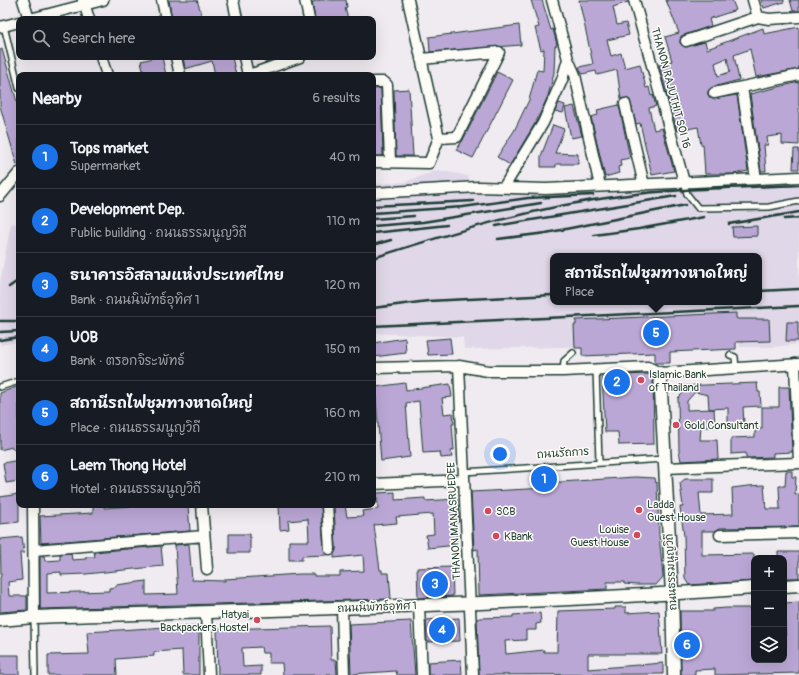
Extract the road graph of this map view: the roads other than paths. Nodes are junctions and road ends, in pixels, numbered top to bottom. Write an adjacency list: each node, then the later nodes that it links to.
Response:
1 (23, 0): 11 (street)
2 (103, 0): 10 (street)
3 (162, 0): 14 (street)
4 (233, 0): 15 (street)
5 (305, 0): 16 (street)
6 (408, 0): 22 (street)
7 (552, 0): 23 (street)
8 (634, 0): 44 (street, THANON RAJUTHIT SOI 16)
9 (753, 0): 17 (street)
10 (84, 2): 12 (street); 13 (street)
11 (28, 16)
12 (39, 16)
13 (88, 16)
14 (165, 16)
15 (236, 16)
16 (308, 16)
17 (758, 17): 18 (street); 21 (street)
18 (799, 17)
19 (16, 23): 20 (street)
20 (2, 26): 33 (lane)
21 (686, 41)
22 (421, 59): 38 (street); 38 (street)
23 (568, 59): 46 (street); 47 (street)
24 (102, 60): 28 (street)
25 (177, 60): 29 (street)
26 (245, 60): 30 (street)
27 (292, 60): 31 (street)
28 (106, 72)
29 (179, 72)
30 (248, 72)
31 (258, 72)
32 (799, 75): 35 (street)
33 (16, 77)
34 (376, 82): 40 (street)
35 (742, 86): 36 (street); 43 (street)
36 (714, 93)
37 (625, 104): 45 (street)
38 (439, 138): 40 (street)
39 (376, 162): 40 (street)
40 (390, 162)
41 (16, 177): 49 (street)
42 (799, 177): 43 (street)
43 (756, 179): 44 (street)
44 (684, 182): 45 (street); 50 (lane)
45 (644, 185): 46 (street)
46 (600, 186): 47 (street)
47 (504, 187): 48 (street)
48 (376, 192)
49 (0, 196)
50 (799, 201)
51 (573, 353): 58 (lane)
52 (730, 355): 57 (lane)
53 (797, 364): 57 (street); 63 (street)
54 (459, 366): 55 (street); 58 (street); 65 (street, THANON MANASRUEDEE)
55 (376, 368)
56 (596, 369): 58 (street); 59 (street); 62 (lane)
57 (736, 370): 59 (street)
58 (563, 372)
59 (660, 374): 64 (street, ถนนธรรมนูญวิถี)
60 (16, 382): 61 (lane)
61 (0, 387)
62 (599, 462): 64 (lane, ถนนรัถการ); 65 (lane, ถนนรัถการ)
63 (799, 463): 64 (street, ถนนรัถการ)
64 (665, 464): 79 (street, ถนนธรรมนูญวิถี)
65 (464, 476): 66 (street); 80 (street, THANON MANASRUEDEE)
66 (376, 484)
67 (33, 508): 73 (street)
68 (202, 508): 72 (street)
69 (327, 508): 74 (street)
70 (799, 533): 71 (street)
71 (720, 535)
72 (204, 536): 73 (street); 75 (street)
73 (34, 550): 84 (street)
74 (330, 550)
75 (207, 569)
76 (799, 585): 77 (street)
77 (787, 586)
78 (751, 588): 79 (street, ถนนนิพัทธ์อุทิศ 1)
79 (672, 594): 80 (street, ถนนนิพัทธ์อุทิศ 1); 91 (street, ถนนธรรมนูญวิถี)
80 (471, 602): 81 (street, ถนนนิพัทธ์อุทิศ 1); 90 (street, THANON MANASRUEDEE)
81 (419, 606): 82 (street, ถนนนิพัทธ์อุทิศ 1); 89 (street)
82 (342, 609): 83 (street, ถนนนิพัทธ์อุทิศ 1); 88 (street)
83 (206, 612): 84 (street, ถนนนิพัทธ์อุทิศ 1); 87 (street)
84 (34, 617): 85 (street, ถนนนิพัทธ์อุทิศ 1); 86 (lane)
85 (0, 620)
86 (35, 675)
87 (209, 675)
88 (344, 675)
89 (422, 675)
90 (473, 675)
91 (674, 675)

